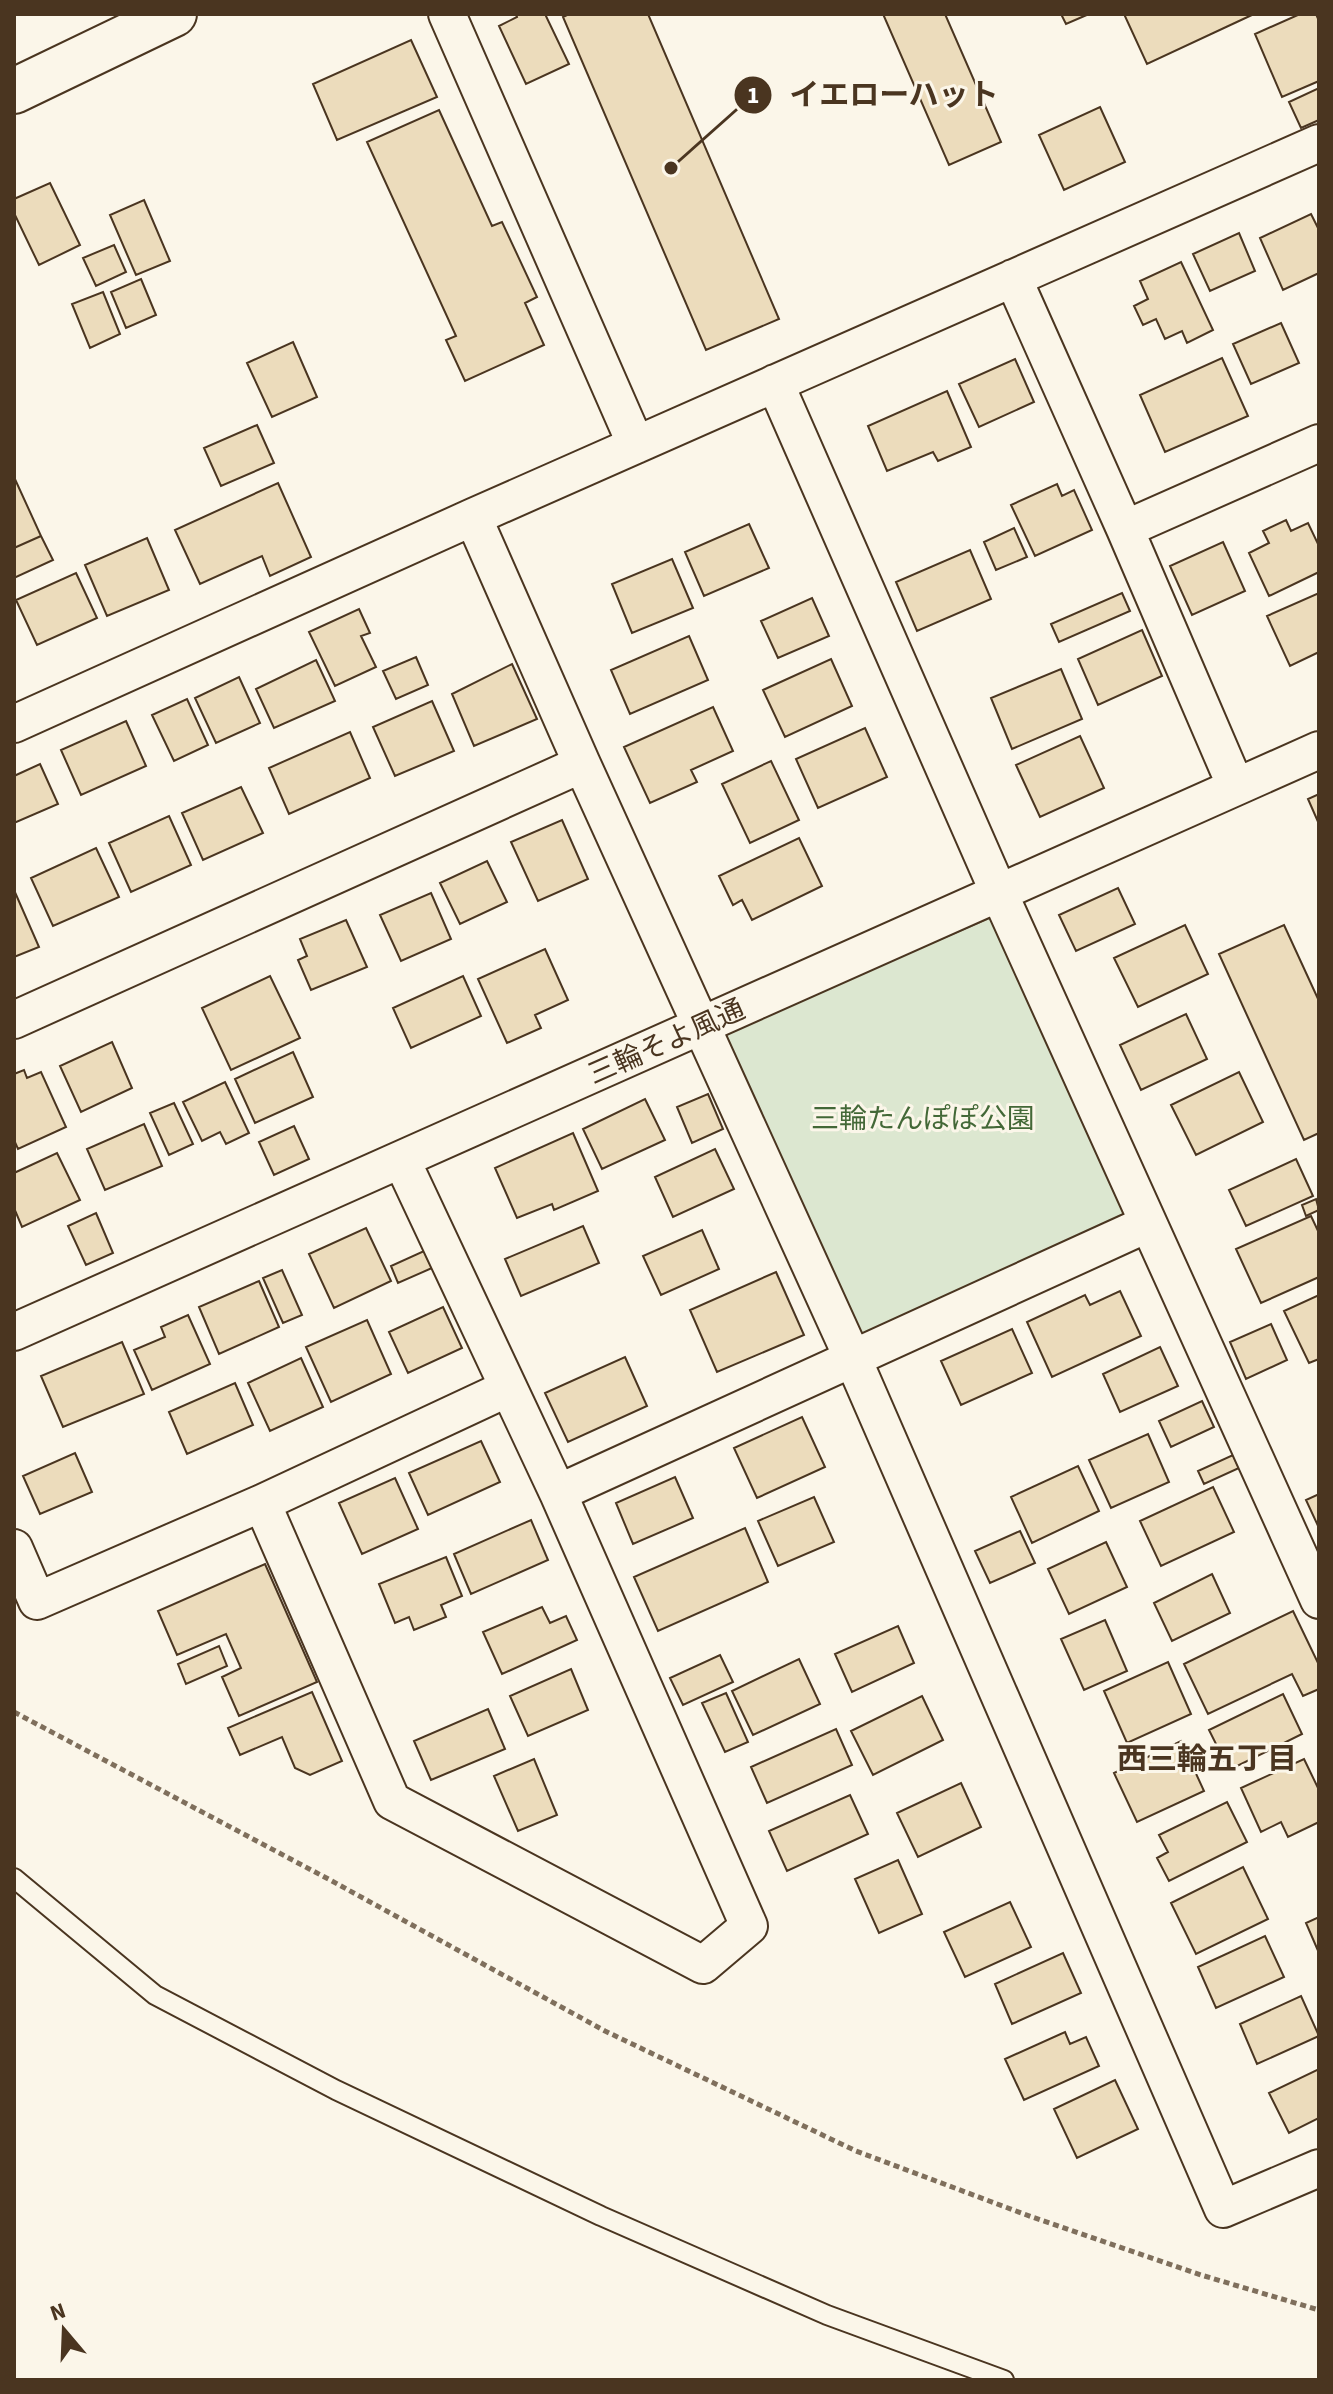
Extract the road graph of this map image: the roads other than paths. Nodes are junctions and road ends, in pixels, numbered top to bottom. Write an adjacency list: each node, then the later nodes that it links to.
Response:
1 (174, 14): 3 (highway)
2 (447, 14): 8 (street)
3 (14, 91)
4 (1319, 143): 5 (street)
5 (1013, 278): 6 (street); 10 (street)
6 (775, 383): 8 (street); 15 (street)
7 (1319, 443): 10 (street)
8 (636, 445): 9 (street)
9 (473, 517): 11 (street); 13 (street)
10 (1125, 529): 14 (street)
11 (14, 724)
12 (1319, 750): 14 (street, 三輪そよ風通)
13 (582, 764): 16 (street); 17 (street)
14 (1236, 787): 15 (street, 三輪そよ風通)
15 (999, 893): 17 (street, 三輪そよ風通); 19 (street)
16 (14, 1020)
17 (700, 1025): 18 (street, 三輪そよ風通); 21 (street)
18 (402, 1161): 20 (street, 三輪そよ風通); 22 (street)
19 (1147, 1224): 21 (street); 26 (street)
20 (14, 1332)
21 (853, 1359): 23 (street); 28 (street)
22 (508, 1388): 23 (street); 24 (street)
23 (558, 1493): 24 (street)
24 (262, 1503): 25 (street)
25 (14, 1548)
26 (1319, 1600)
27 (14, 1878): 29 (lane)
28 (1319, 2168)
29 (1004, 2380)

